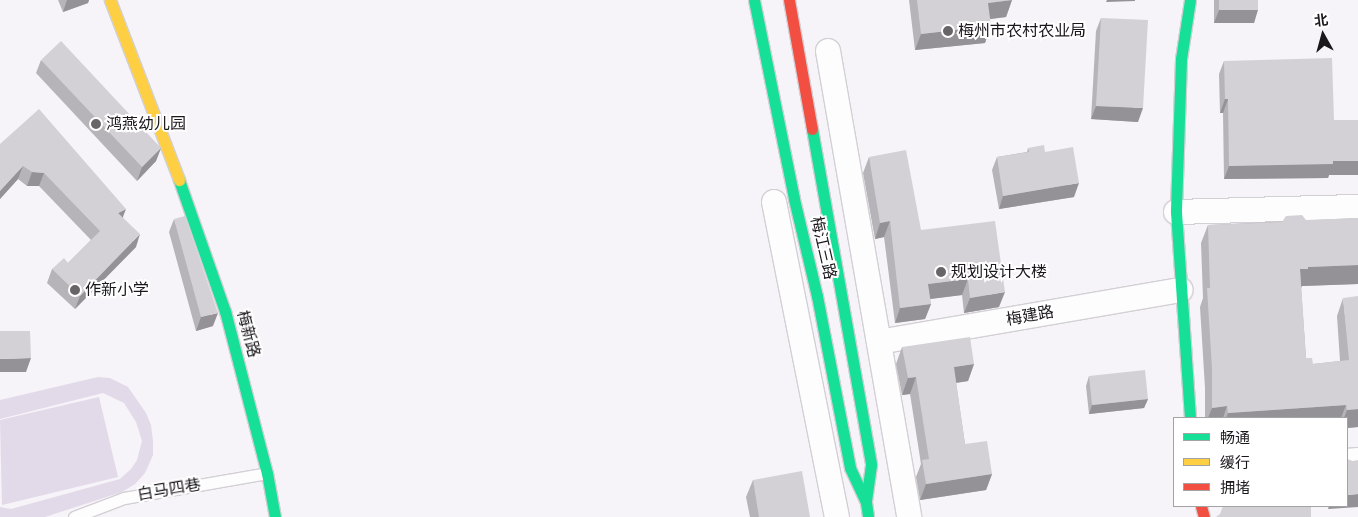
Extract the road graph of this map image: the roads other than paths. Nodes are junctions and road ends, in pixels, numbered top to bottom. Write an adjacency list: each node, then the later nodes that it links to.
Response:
1 (110, 0): 16 (main road, 梅新路)
2 (754, 0): 7 (main road, 梅江三路)
3 (789, 0): 8 (main road, 梅江三路)
4 (802, 0): 8 (main road)
5 (1190, 0): 12 (main road)
6 (746, 10): 7 (main road)
7 (758, 20): 17 (main road, 梅江三路)
8 (795, 33): 17 (main road, 梅江三路)
9 (828, 51): 14 (street)
10 (774, 202): 20 (street)
11 (1358, 207): 12 (street)
12 (1176, 212): 13 (main road)
13 (1181, 290): 14 (street, 梅建路); 15 (main road)
14 (879, 342): 22 (street)
15 (1190, 417)
16 (267, 473): 18 (lane, 白马四巷); 19 (main road, 梅新路)
17 (866, 502): 21 (main road, 梅江三路)
18 (74, 517)
19 (274, 517)
20 (837, 517)
21 (868, 517)
22 (909, 517)

